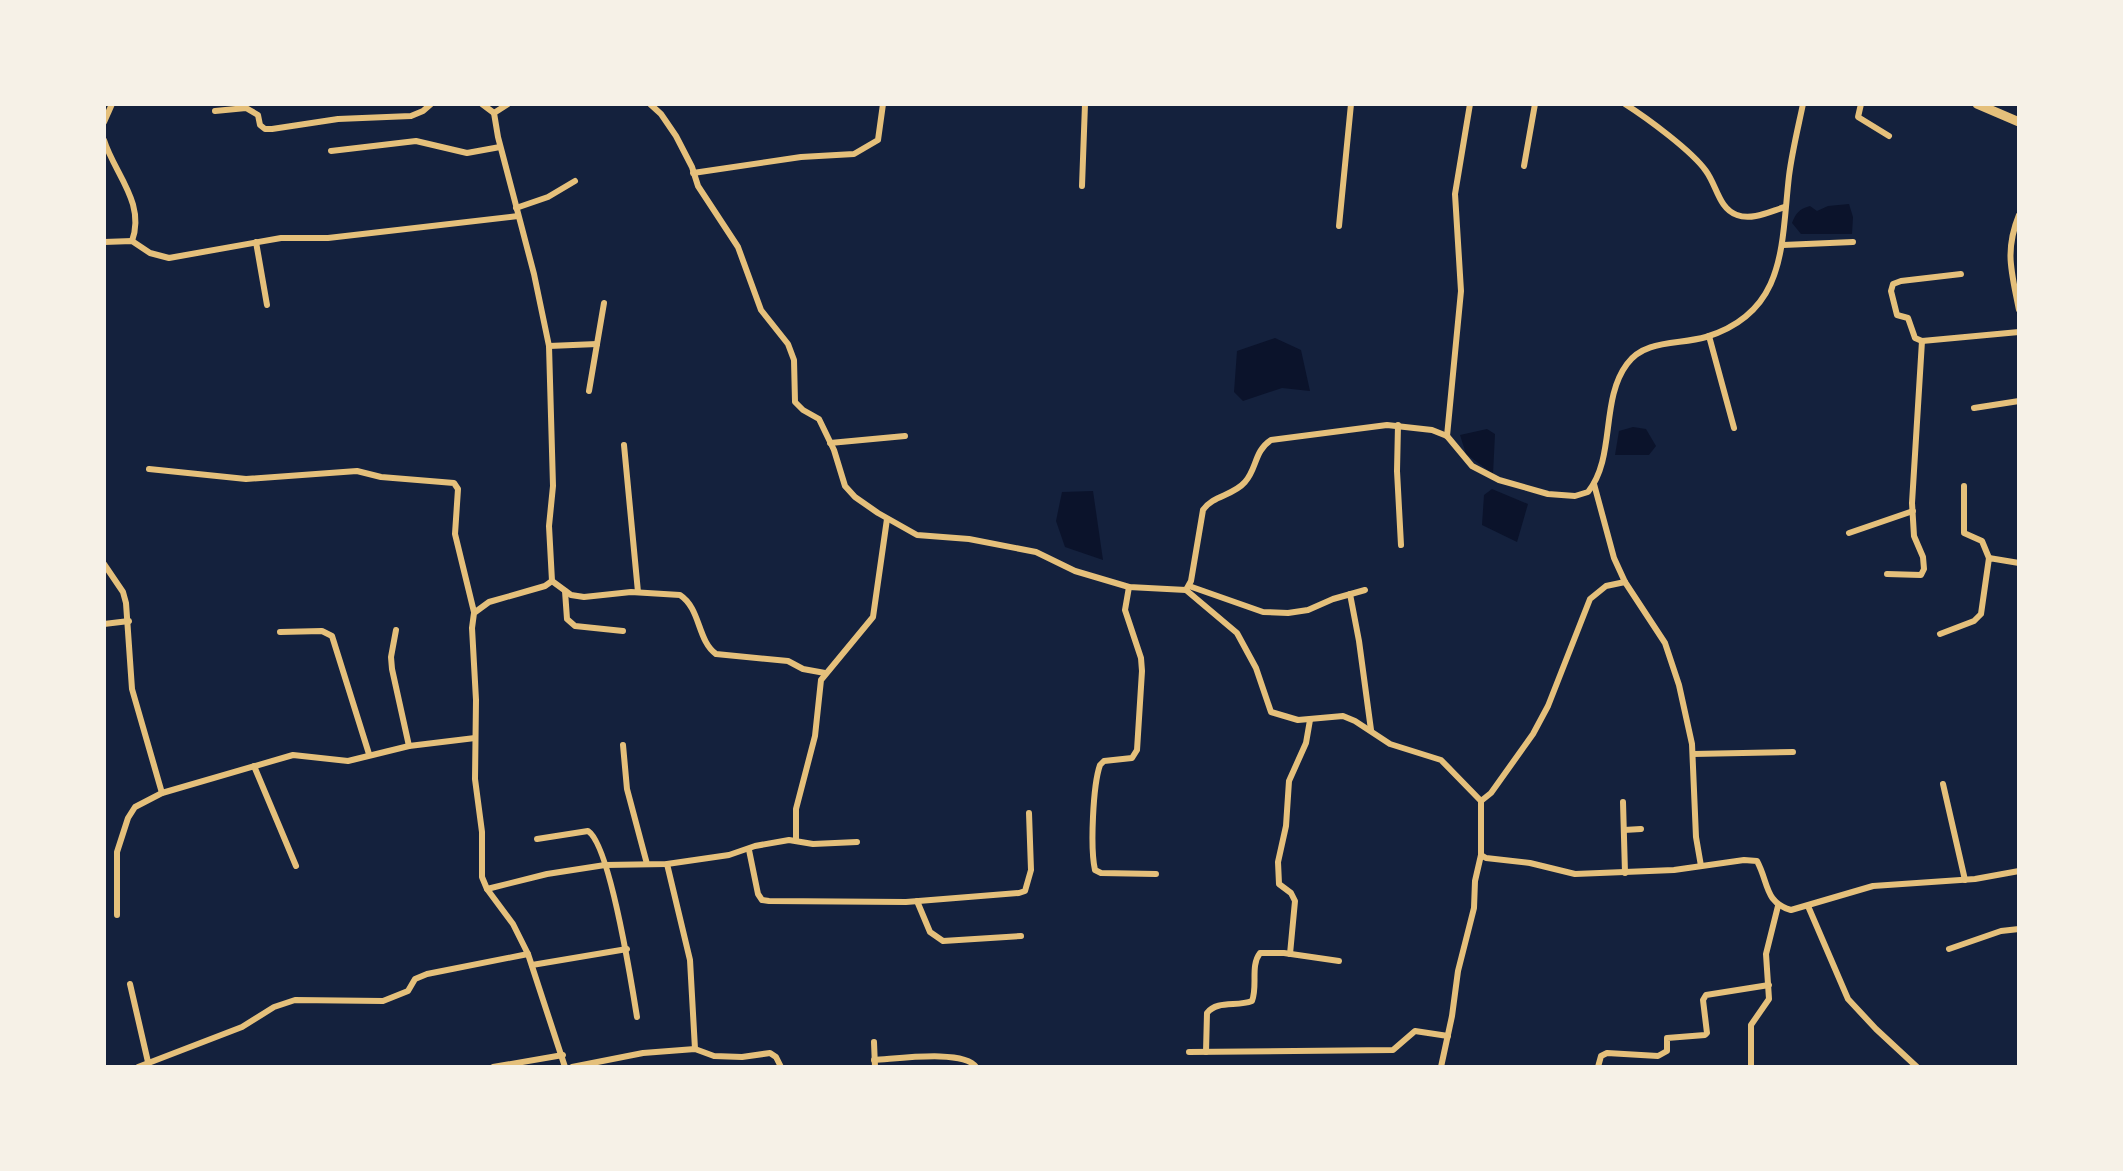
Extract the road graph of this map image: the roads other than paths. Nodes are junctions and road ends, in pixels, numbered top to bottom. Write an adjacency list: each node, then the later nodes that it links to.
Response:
1 (112, 104): 17 (street)
2 (431, 104): 15 (street)
3 (482, 104): 16 (street)
4 (508, 104): 16 (street)
5 (650, 104): 24 (street)
6 (883, 104): 24 (street)
7 (1085, 104): 26 (street)
8 (1351, 104): 30 (street)
9 (1470, 104): 52 (street)
10 (1535, 104): 23 (street)
11 (1625, 104): 27 (street)
12 (1803, 104): 27 (street)
13 (1861, 104): 19 (street)
14 (1977, 104): 18 (main road)
15 (215, 111)
16 (494, 113): 21 (street)
17 (104, 122)
18 (2019, 122)
19 (1889, 136)
20 (104, 140): 31 (street)
21 (500, 147): 22 (street); 28 (street)
22 (331, 151)
23 (1524, 166)
24 (693, 173): 53 (street)
25 (575, 181): 28 (street)
26 (1082, 186)
27 (1785, 207): 35 (street)
28 (517, 212): 33 (street); 45 (street)
29 (2019, 215): 37 (street)
30 (1339, 226)
31 (132, 241): 32 (street); 33 (street)
32 (104, 242)
33 (256, 242): 39 (street)
34 (1853, 242): 35 (street)
35 (1783, 245): 42 (street)
36 (1961, 274): 43 (street)
37 (2017, 285): 40 (street)
38 (604, 303): 44 (street)
39 (267, 305)
40 (2019, 310)
41 (2019, 332): 43 (street)
42 (1709, 336): 50 (street); 56 (street)
43 (1922, 341): 58 (street)
44 (597, 344): 45 (street); 46 (street)
45 (549, 346): 66 (street)
46 (589, 391)
47 (2019, 401): 48 (street)
48 (1974, 408)
49 (1398, 425): 52 (street); 61 (street); 69 (street)
50 (1734, 428)
51 (905, 436): 53 (street)
52 (1447, 436): 56 (street)
53 (830, 443): 59 (street)
54 (624, 445): 72 (street)
55 (149, 469): 74 (street)
56 (1594, 484): 67 (street)
57 (1964, 486): 62 (street)
58 (1913, 511): 60 (street); 65 (street)
59 (887, 519): 68 (street); 81 (street)
60 (1849, 533)
61 (1401, 545)
62 (1989, 558): 63 (street); 80 (street)
63 (2019, 563)
64 (104, 564): 75 (street)
65 (1887, 574)
66 (552, 581): 71 (street); 74 (street)
67 (1625, 582): 89 (street); 93 (street)
68 (1129, 587): 69 (street); 110 (street)
69 (1187, 588): 73 (street); 82 (street)
70 (1365, 590): 73 (street)
71 (565, 591): 72 (street); 78 (street)
72 (638, 592): 81 (street)
73 (1350, 594): 83 (street)
74 (474, 613): 84 (street)
75 (129, 621): 76 (street); 92 (street)
76 (104, 624)
77 (396, 630): 86 (street)
78 (623, 631)
79 (280, 632): 88 (street)
80 (1940, 634)
81 (825, 673): 99 (street)
82 (1310, 720): 83 (street); 124 (street)
83 (1371, 730): 93 (street)
84 (475, 738): 86 (street); 114 (street)
85 (623, 745): 103 (street)
86 (409, 746): 88 (street)
87 (1793, 752): 89 (street)
88 (369, 754): 90 (street)
89 (1693, 754): 107 (street)
90 (254, 766): 92 (street); 106 (street)
91 (1943, 784): 111 (street)
92 (162, 793): 112 (street)
93 (1481, 801): 102 (street)
94 (1623, 802): 97 (street)
95 (1029, 813): 115 (street)
96 (1641, 829): 97 (street)
97 (1624, 830): 109 (street)
98 (537, 839): 105 (street)
99 (796, 840): 100 (street); 101 (street)
100 (857, 842)
101 (749, 850): 104 (street); 115 (street)
102 (1481, 855): 109 (street); 130 (street)
103 (647, 864): 104 (street); 105 (street)
104 (667, 864): 132 (street)
105 (605, 865): 114 (street); 121 (street)
106 (296, 866)
107 (1701, 866): 109 (street); 116 (street)
108 (2019, 871): 111 (street)
109 (1625, 873)
110 (1156, 874)
111 (1965, 880): 117 (street)
112 (116, 881): 113 (street); 118 (street)
113 (104, 882)
114 (487, 889): 123 (street)
115 (917, 901): 120 (street)
116 (1778, 906): 117 (street); 128 (street)
117 (1808, 906): 149 (street)
118 (117, 915)
119 (2019, 929): 122 (street)
120 (1021, 936)
121 (627, 949): 126 (street); 129 (street)
122 (1949, 949)
123 (528, 954): 126 (street); 137 (street)
124 (1290, 954): 125 (street); 134 (street)
125 (1339, 961)
126 (532, 965): 135 (street)
127 (130, 984): 137 (street)
128 (1769, 985): 147 (street); 148 (street)
129 (637, 1017)
130 (1448, 1036): 134 (street); 146 (street)
131 (874, 1042): 138 (street)
132 (695, 1049): 136 (street); 142 (street)
133 (1189, 1052): 134 (street)
134 (1206, 1052)
135 (563, 1055): 140 (street); 141 (street)
136 (724, 1057): 143 (street); 144 (street)
137 (148, 1062): 139 (street)
138 (875, 1064): 145 (street)
139 (138, 1067)
140 (493, 1067)
141 (565, 1067)
142 (572, 1067)
143 (724, 1067)
144 (781, 1067)
145 (976, 1067)
146 (1441, 1067)
147 (1598, 1067)
148 (1751, 1067)
149 (1917, 1067)

